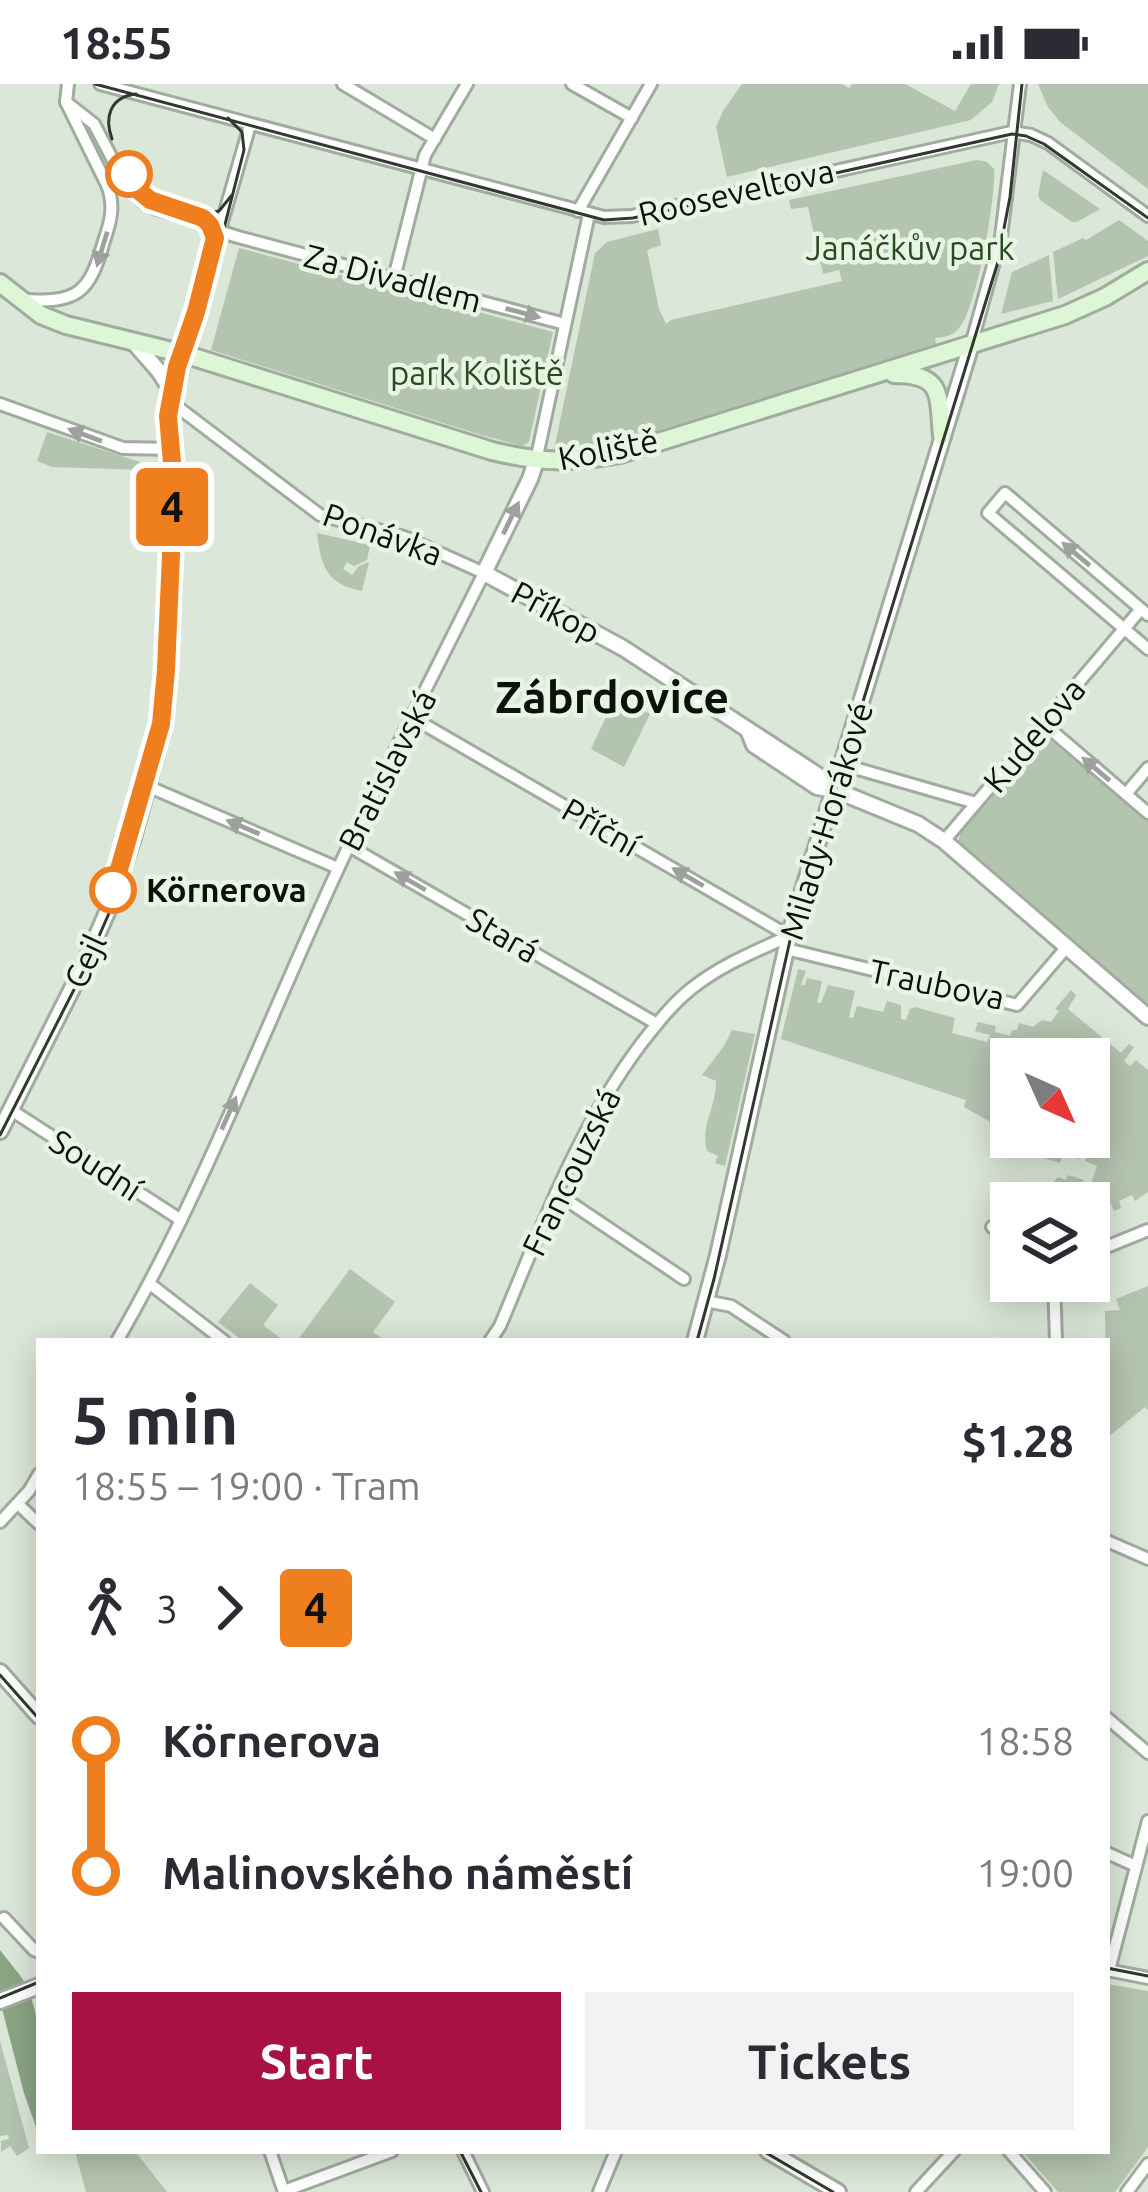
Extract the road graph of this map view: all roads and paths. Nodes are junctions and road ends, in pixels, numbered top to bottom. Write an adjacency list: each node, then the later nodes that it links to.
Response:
1 (68, 84): 9 (street)
2 (100, 84): 8 (street, Rooseveltova)
3 (344, 84): 13 (street)
4 (467, 84): 13 (street)
5 (572, 84): 10 (street)
6 (652, 84): 10 (street)
7 (1020, 84): 12 (street)
8 (137, 89): 11 (street, Rooseveltova)
9 (66, 102): 17 (street, Za Divadlem); 21 (street, one-way to 21)
10 (632, 118): 15 (street)
11 (250, 124): 14 (street, Rooseveltova); 17 (street)
12 (1015, 132): 15 (street, Rooseveltova); 16 (street); 24 (street)
13 (435, 139): 14 (street)
14 (421, 170): 15 (street, Rooseveltova); 19 (street)
15 (583, 213): 22 (street)
16 (1148, 216)
17 (221, 231): 19 (street, Za Divadlem); 25 (street)
18 (1148, 272): 24 (main road, Koliště)
19 (394, 278): 22 (street, Za Divadlem, one-way to 22)
20 (0, 283): 21 (main road, Koliště)
21 (19, 300): 23 (main road, Koliště)
22 (565, 324): 31 (street)
23 (133, 341): 25 (main road, Koliště); 27 (street)
24 (971, 345): 26 (main road, Koliště); 29 (street, Milady Horákové)
25 (184, 354): 27 (street, Cejl); 31 (main road, Koliště)
26 (875, 374): 29 (main road); 31 (main road, Koliště)
27 (172, 399): 30 (street, Cejl); 32 (street, Ponávka)
28 (0, 404): 30 (street, one-way to 28)
29 (942, 436): 41 (street, Milady Horákové)
30 (173, 449): 40 (street, Cejl)
31 (536, 461): 32 (street, Bratislavská, one-way to 31)
32 (484, 573): 36 (street, Bratislavská); 41 (street, Příkop)
33 (1145, 612): 34 (street, Kudelova); 34 (street, one-way to 34)
34 (1124, 629): 35 (street); 37 (street, Kudelova)
35 (1148, 649)
36 (413, 718): 46 (street, Bratislavská); 48 (street, Příční, one-way to 36)
37 (1044, 724): 42 (street, one-way to 37); 43 (street, Kudelova)
38 (1148, 768): 42 (street)
39 (858, 769): 43 (street)
40 (147, 786): 47 (street, one-way to 40); 52 (street, Cejl)
41 (835, 790): 45 (street, Příkop); 48 (street, Milady Horákové)
42 (1126, 794): 44 (street)
43 (976, 803): 45 (street, Kudelova)
44 (1148, 813)
45 (944, 841): 49 (street, Příkop)
46 (349, 846): 47 (street, Bratislavská); 51 (street, Stará, one-way to 46)
47 (338, 868): 55 (street, Bratislavská, one-way to 47)
48 (788, 942): 49 (street, Traubova); 51 (street, Francouzská); 60 (street, Milady Horákové)
49 (1066, 948): 50 (street, Příkop)
50 (1148, 1017)
51 (656, 1024): 54 (street, Francouzská)
52 (11, 1110): 53 (street, Cejl); 55 (street, Soudní)
53 (0, 1131)
54 (556, 1193): 58 (street); 64 (street, Francouzská)
55 (182, 1220): 59 (street, Bratislavská)
56 (1148, 1230): 57 (street)
57 (1110, 1245)
58 (684, 1279)
59 (150, 1284): 62 (street, Bratislavská); 63 (street)
60 (706, 1302): 65 (street, Milady Horákové); 66 (street)
61 (1055, 1302): 67 (street)
62 (119, 1338)
63 (220, 1338)
64 (492, 1338)
65 (697, 1338)
66 (779, 1338)
67 (1056, 1338)
68 (36, 1478): 69 (street)
69 (18, 1504): 70 (street); 71 (street)
70 (36, 1521)
71 (0, 1522)
72 (1110, 1542): 73 (street)
73 (1148, 1559)
74 (0, 1672): 75 (street)
75 (36, 1713)
76 (1110, 1721): 77 (street)
77 (1148, 1753)
78 (1148, 1821): 80 (street)
79 (1110, 1853): 80 (street)
80 (1136, 1866): 83 (street)
81 (4, 1918): 82 (street)
82 (36, 1951)
83 (1110, 1963)
84 (1110, 1970): 85 (street)
85 (1148, 1978)
86 (36, 1986): 87 (street)
87 (0, 2001)
88 (271, 2154): 96 (street)
89 (384, 2154): 96 (street)
90 (465, 2154): 97 (street)
91 (615, 2154): 98 (street)
92 (773, 2154): 99 (street)
93 (951, 2154): 100 (street)
94 (1012, 2154): 101 (street)
95 (1148, 2164): 102 (street)
96 (284, 2192)
97 (483, 2192)
98 (599, 2192)
99 (838, 2192)
100 (916, 2192)
101 (1045, 2192)
102 (1127, 2192)

